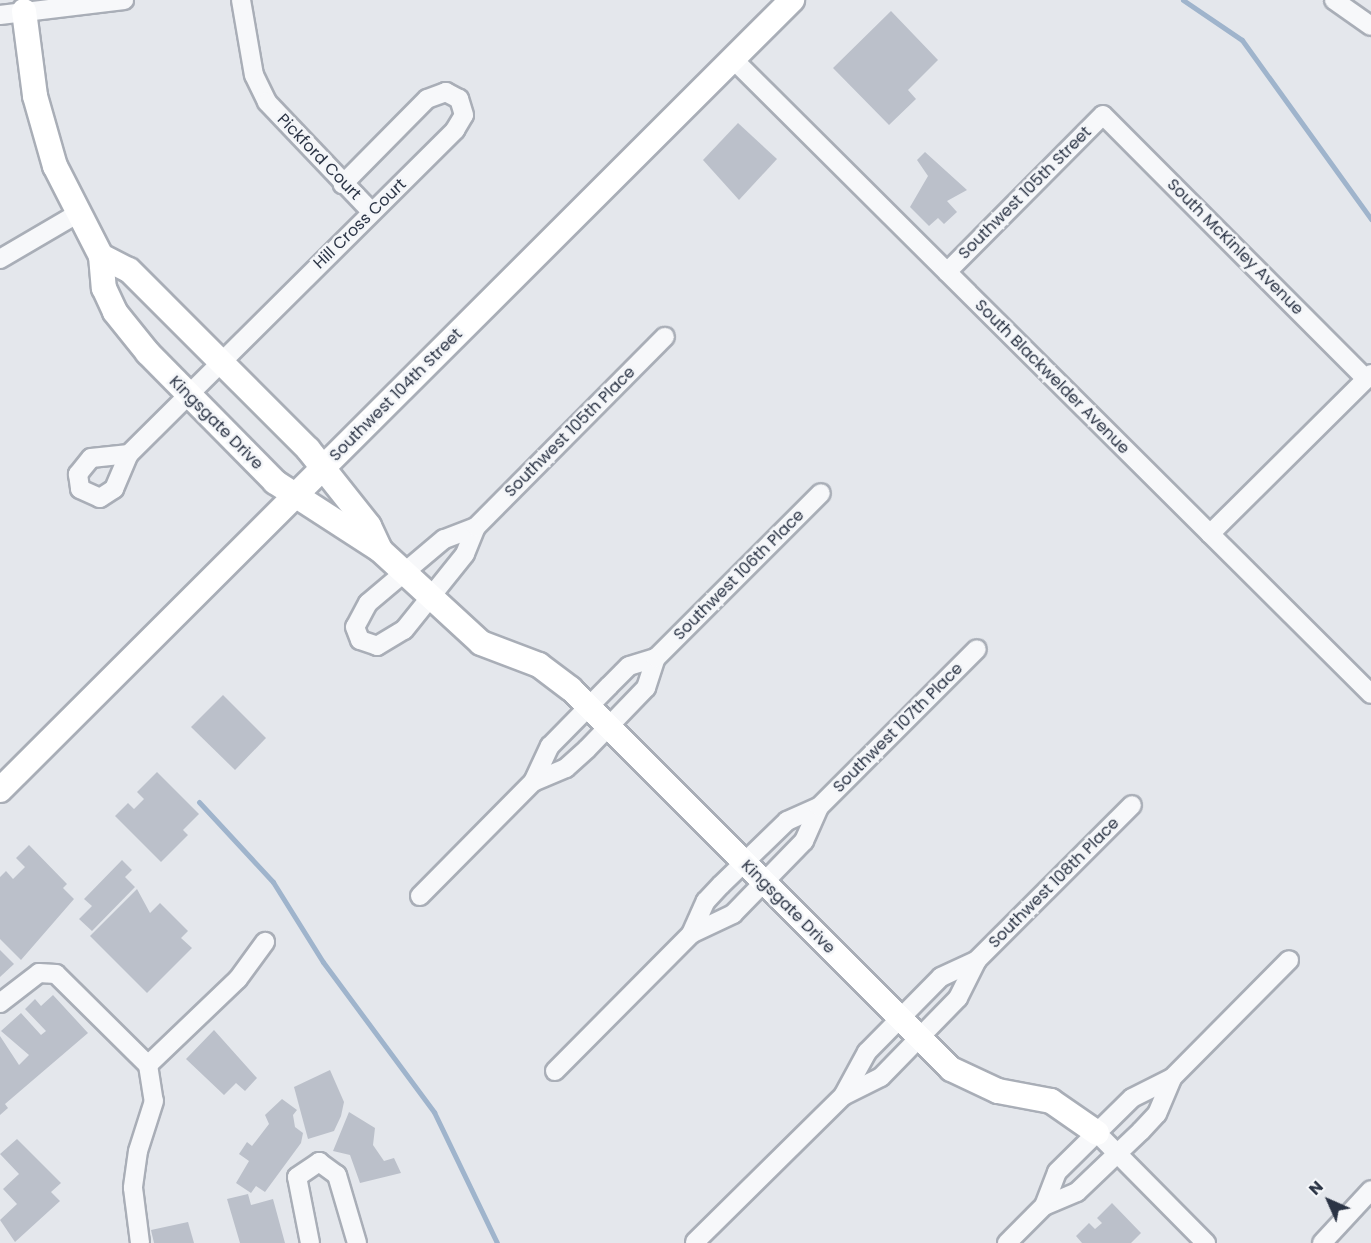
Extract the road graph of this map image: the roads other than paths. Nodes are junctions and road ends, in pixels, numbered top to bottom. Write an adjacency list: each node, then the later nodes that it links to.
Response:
1 (124, 0): 5 (street)
2 (241, 0): 10 (street, Pickford Court)
3 (792, 0): 8 (street, Southwest 104th Street)
4 (1334, 0): 7 (street)
5 (24, 5): 6 (street); 12 (street, Kingsgate Drive)
6 (0, 15)
7 (1371, 26)
8 (733, 59): 15 (street, South Blackwelder Avenue); 21 (street, Southwest 104th Street)
9 (1103, 115): 15 (street, Southwest 105th Street); 18 (street, South McKinley Avenue)
10 (343, 184): 11 (street, Pickford Court); 11 (street, Hill Cross Court)
11 (370, 210): 17 (street, Hill Cross Court)
12 (77, 214): 13 (street, Kingsgate Drive); 14 (street)
13 (101, 256): 17 (street, Kingsgate Drive); 19 (street, Kingsgate Drive)
14 (0, 259)
15 (947, 272): 25 (street, South Blackwelder Avenue)
16 (664, 337): 24 (street, Southwest 105th Place)
17 (221, 361): 19 (street, Hill Cross Court); 21 (street, Kingsgate Drive)
18 (1369, 376): 25 (street)
19 (188, 394): 20 (street, Hill Cross Court); 23 (street, Kingsgate Drive)
20 (129, 454)
21 (323, 468): 23 (street, Southwest 104th Street); 26 (street, Kingsgate Drive)
22 (821, 493): 30 (street, Southwest 106th Place)
23 (295, 496): 26 (street, Kingsgate Drive); 35 (street, Southwest 104th Street)
24 (476, 527): 27 (street, Southwest 105th Place); 28 (street, Southwest 105th Place)
25 (1210, 534): 31 (street, South Blackwelder Avenue)
26 (380, 550): 27 (street, Kingsgate Drive)
27 (403, 573): 28 (street, Kingsgate Drive); 28 (street, Southwest 105th Place)
28 (428, 597): 32 (street, Kingsgate Drive)
29 (977, 649): 37 (street, Southwest 107th Place)
30 (656, 658): 32 (street, Southwest 106th Place); 33 (street, Southwest 106th Place)
31 (1371, 694)
32 (588, 708): 33 (street, Kingsgate Drive); 34 (street, Southwest 106th Place)
33 (608, 727): 34 (street, Southwest 106th Place); 38 (street, Kingsgate Drive)
34 (533, 782): 40 (street, Southwest 106th Place)
35 (0, 790)
36 (1132, 805): 43 (street, Southwest 108th Place)
37 (819, 807): 38 (street, Southwest 107th Place); 39 (street, Southwest 107th Place)
38 (743, 863): 39 (street, Kingsgate Drive); 41 (street, Southwest 107th Place)
39 (764, 883): 41 (street, Southwest 107th Place); 46 (street, Kingsgate Drive)
40 (420, 896)
41 (691, 934): 49 (street, Southwest 107th Place)
42 (265, 942): 48 (street)
43 (977, 960): 46 (street, Southwest 108th Place); 47 (street, Southwest 108th Place)
44 (1290, 960): 50 (street)
45 (0, 1003): 48 (street)
46 (900, 1019): 47 (street, Kingsgate Drive); 51 (street, Southwest 108th Place)
47 (919, 1038): 51 (street, Southwest 108th Place); 52 (street, Kingsgate Drive)
48 (148, 1065): 58 (street)
49 (555, 1071)
50 (1172, 1078): 52 (street); 53 (street)
51 (843, 1096): 57 (street, Southwest 108th Place)
52 (1097, 1133): 53 (street, Kingsgate Drive); 55 (street)
53 (1118, 1154): 55 (street); 62 (street, Kingsgate Drive)
54 (1371, 1190): 56 (street)
55 (1044, 1206): 61 (street)
56 (1317, 1241)
57 (695, 1242)
58 (140, 1243)
59 (310, 1243): 60 (street)
60 (357, 1243)
61 (1007, 1243)
62 (1206, 1243)

